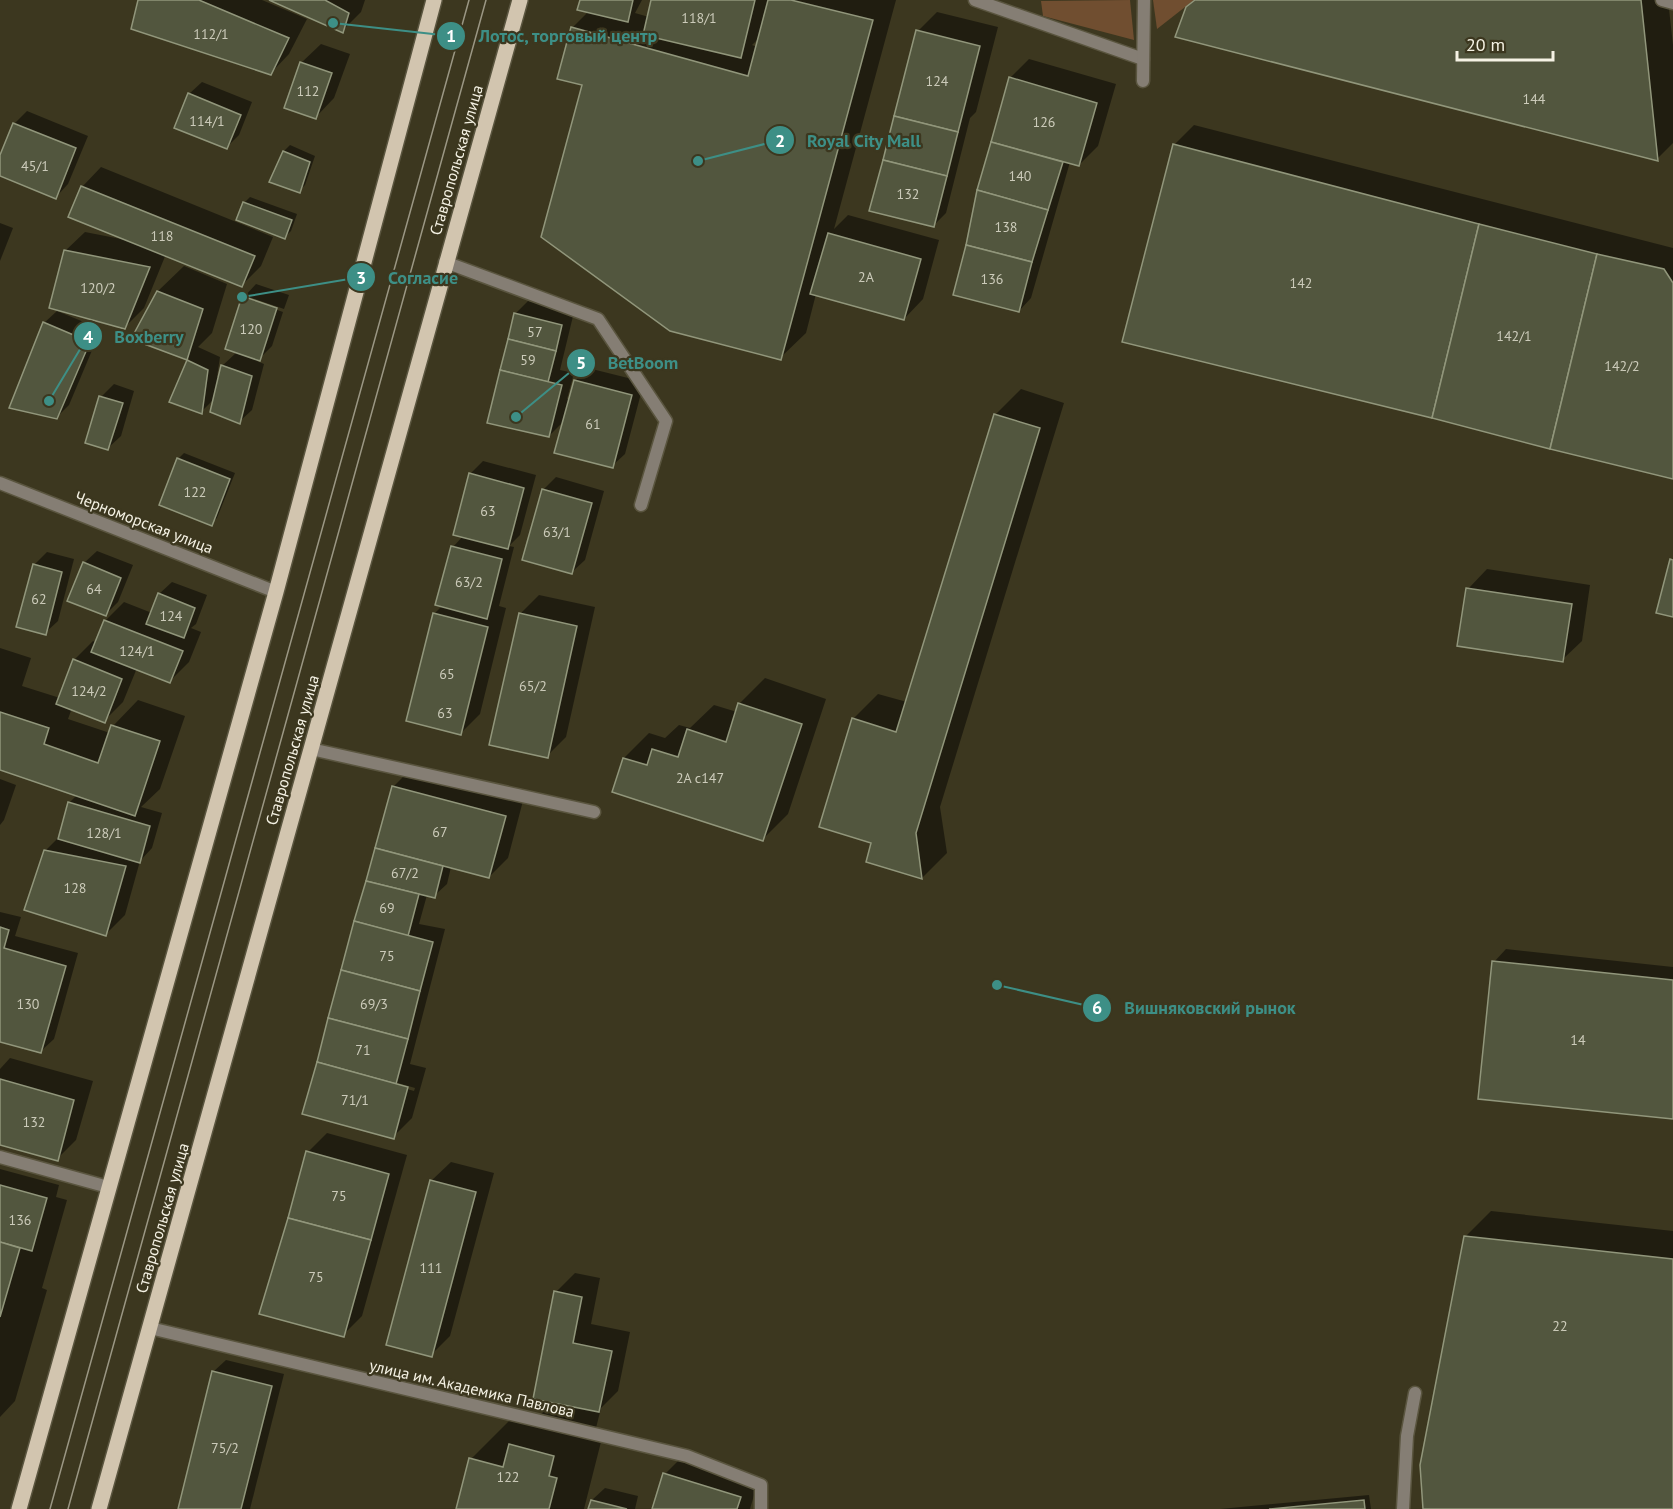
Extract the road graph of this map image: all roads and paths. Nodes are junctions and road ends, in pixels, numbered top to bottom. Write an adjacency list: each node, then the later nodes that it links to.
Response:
1 (434, 0): 12 (main road)
2 (520, 0): 9 (main road, Ставропольская улица)
3 (975, 0): 7 (street)
4 (1144, 0): 7 (street)
5 (1662, 0): 6 (street)
6 (1673, 3)
7 (1143, 59): 8 (street)
8 (1143, 81)
9 (445, 262): 11 (street); 13 (main road, Ставропольская улица)
10 (0, 483): 12 (street, Черноморская улица)
11 (641, 505)
12 (276, 592): 16 (main road)
13 (311, 748): 14 (street); 17 (main road, Ставропольская улица)
14 (594, 812)
15 (0, 1157): 16 (street)
16 (108, 1187): 19 (main road)
17 (150, 1328): 20 (main road, Ставропольская улица); 21 (street, улица им. Академика Павлова)
18 (1414, 1393): 22 (street)
19 (19, 1509)
20 (99, 1509)
21 (761, 1509)
22 (1402, 1509)

